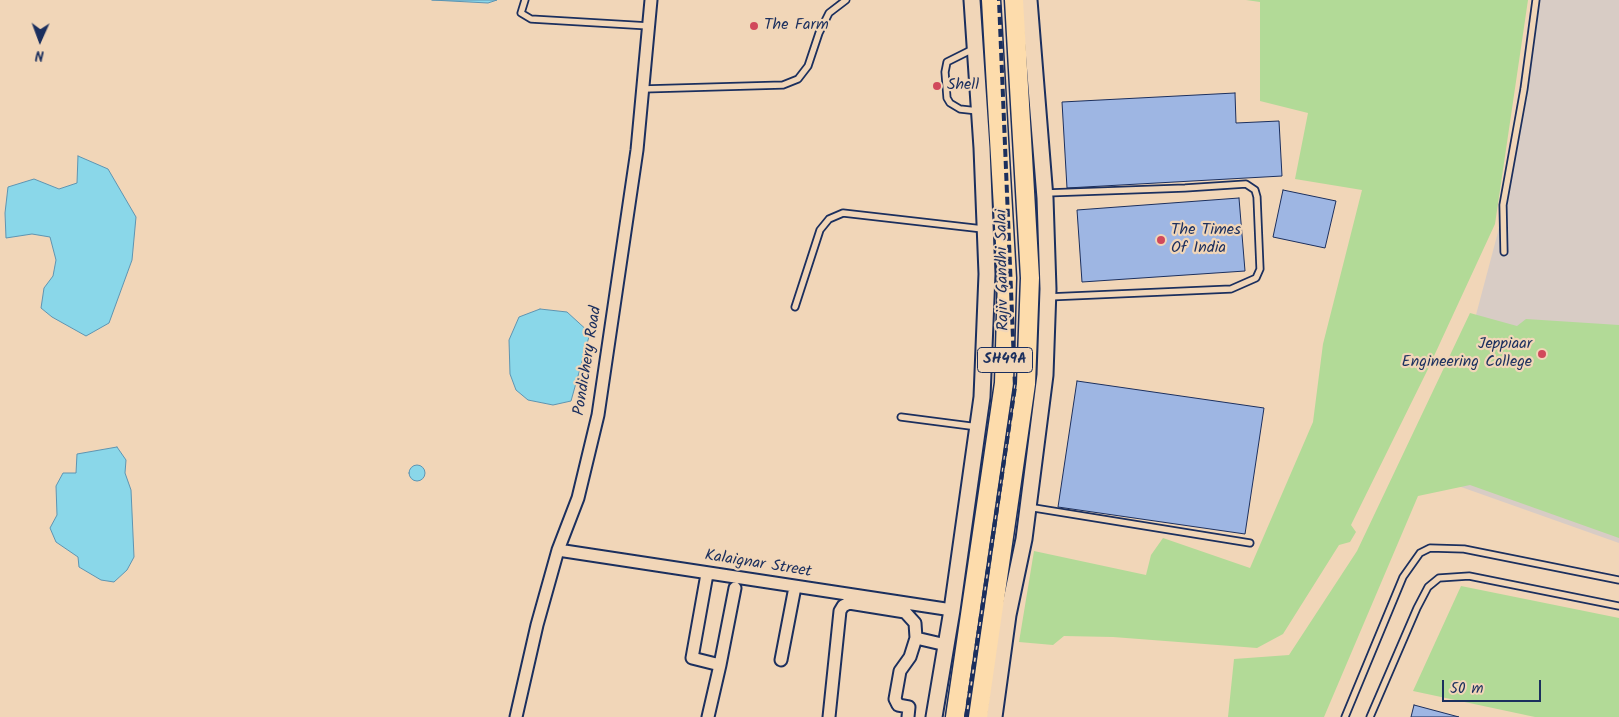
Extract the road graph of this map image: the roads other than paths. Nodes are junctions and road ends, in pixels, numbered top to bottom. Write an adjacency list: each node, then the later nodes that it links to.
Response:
1 (525, 0): 9 (lane)
2 (651, 0): 9 (street, Pondichery Road)
3 (846, 0): 11 (lane)
4 (972, 0): 10 (street)
5 (991, 0): 33 (main road, Rajiv Gandhi Salai / SH49A)
6 (1014, 0): 34 (main road, Rajiv Gandhi Salai / SH49A)
7 (1031, 0): 13 (street)
8 (1536, 0): 15 (lane)
9 (649, 26): 11 (street, Pondichery Road)
10 (976, 48): 12 (street); 12 (lane)
11 (643, 89): 22 (street, Pondichery Road)
12 (980, 112): 14 (street)
13 (1044, 193): 16 (street); 16 (lane)
14 (986, 229): 17 (lane); 19 (street)
15 (1504, 252)
16 (1048, 297): 20 (street)
17 (795, 307)
18 (901, 417): 19 (lane)
19 (978, 426): 28 (street)
20 (1028, 507): 21 (lane); 42 (street)
21 (1250, 543)
22 (558, 550): 23 (street, Kalaignar Street); 35 (street, Pondichery Road)
23 (707, 574): 25 (street, Kalaignar Street); 32 (street)
24 (1619, 580): 43 (lane)
25 (795, 587): 28 (street, Kalaignar Street); 31 (street)
26 (735, 588): 32 (street)
27 (1619, 606): 44 (lane)
28 (952, 610): 30 (street)
29 (916, 638): 30 (street); 37 (street); 38 (street)
30 (946, 645): 39 (street)
31 (781, 660)
32 (720, 665): 36 (street)
33 (963, 667): 34 (main road); 40 (main road, Rajiv Gandhi Salai / SH49A)
34 (984, 672): 41 (main road, Rajiv Gandhi Salai / SH49A)
35 (516, 717)
36 (708, 717)
37 (829, 717)
38 (908, 717)
39 (934, 717)
40 (955, 717)
41 (978, 717)
42 (994, 717)
43 (1345, 717)
44 (1370, 717)

